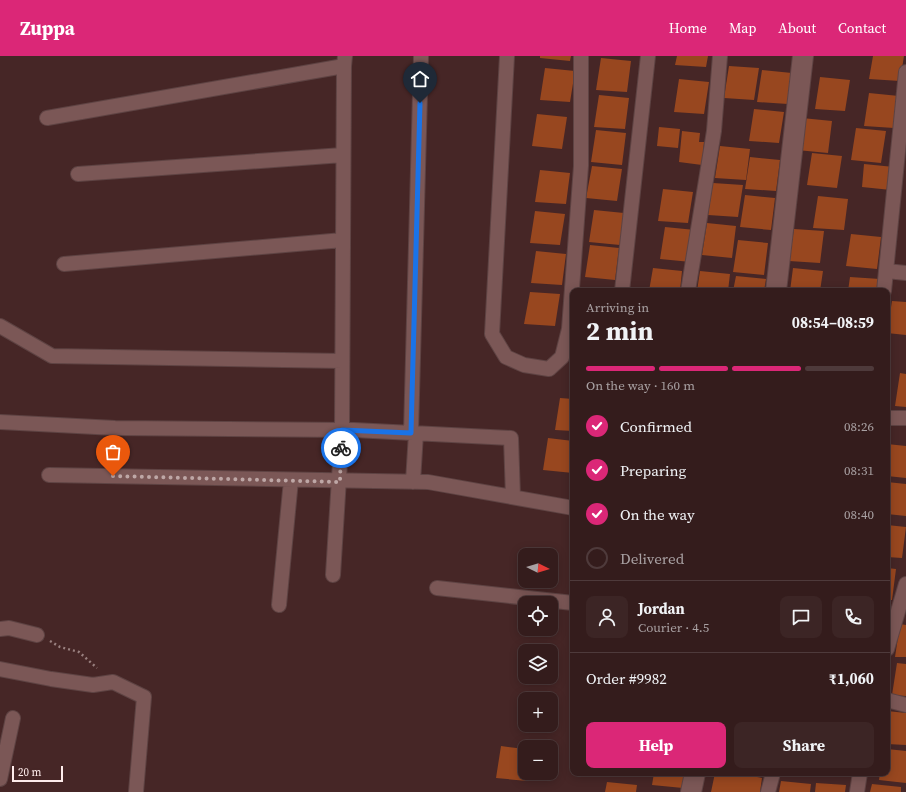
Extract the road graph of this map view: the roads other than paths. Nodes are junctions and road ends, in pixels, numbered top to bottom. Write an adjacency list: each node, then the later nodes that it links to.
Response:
1 (421, 56): 28 (street)
2 (507, 56): 21 (street)
3 (581, 56): 16 (street)
4 (648, 56): 17 (street)
5 (720, 56): 18 (street)
6 (803, 56): 19 (street)
7 (345, 61): 9 (street); 10 (street)
8 (906, 72): 14 (street)
9 (47, 118)
10 (343, 155): 11 (street); 12 (street)
11 (78, 174)
12 (343, 240): 13 (street); 23 (street)
13 (64, 264)
14 (887, 271): 15 (street); 20 (street)
15 (906, 273)
16 (572, 288)
17 (622, 288)
18 (688, 288)
19 (776, 288)
20 (884, 288)
21 (570, 315)
22 (0, 326): 23 (street)
23 (342, 361): 27 (street)
24 (890, 418): 25 (street)
25 (906, 418)
26 (0, 422): 27 (street)
27 (342, 430): 28 (street); 31 (street)
28 (413, 433): 32 (street); 33 (street)
29 (50, 475): 30 (street)
30 (291, 480): 31 (street); 39 (street)
31 (340, 482): 32 (street); 35 (street)
32 (413, 482): 33 (street)
33 (513, 497): 34 (street)
34 (570, 507)
35 (333, 575)
36 (906, 584): 42 (street)
37 (437, 588): 38 (street)
38 (570, 603)
39 (279, 606)
40 (0, 629): 41 (street)
41 (37, 635)
42 (890, 639)
43 (0, 669): 51 (street)
44 (890, 701): 45 (street)
45 (906, 705)
46 (13, 718): 50 (street)
47 (694, 776): 52 (street)
48 (771, 776): 53 (street)
49 (859, 776): 54 (street)
50 (0, 779)
51 (136, 792)
52 (691, 792)
53 (768, 792)
54 (856, 792)

